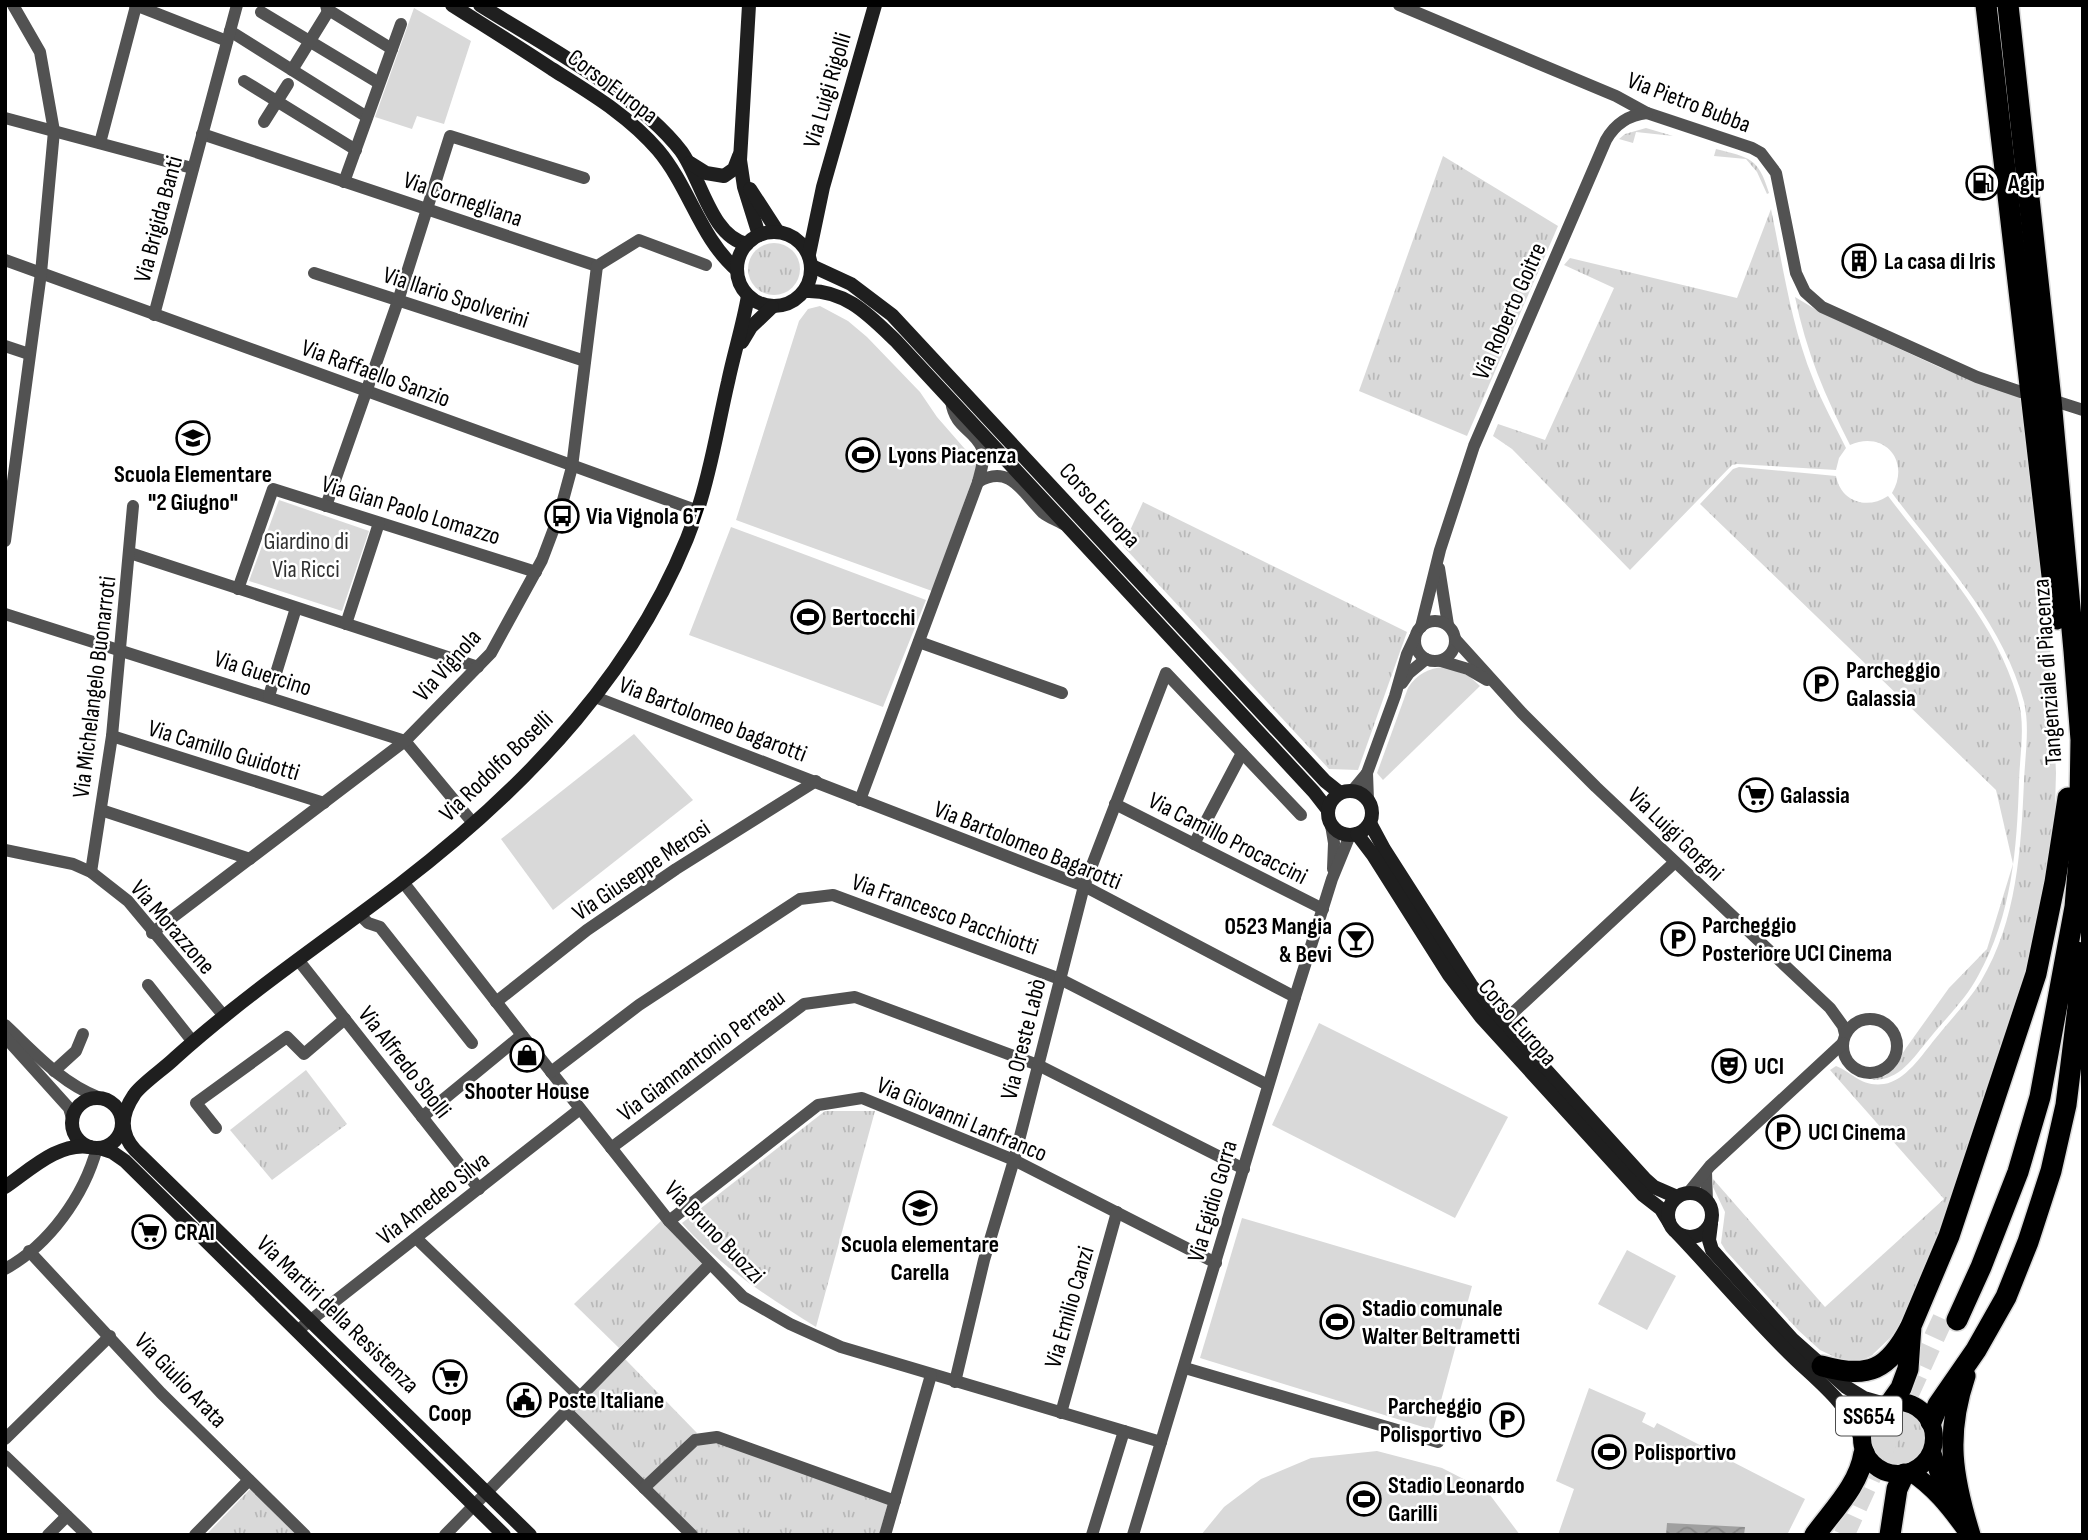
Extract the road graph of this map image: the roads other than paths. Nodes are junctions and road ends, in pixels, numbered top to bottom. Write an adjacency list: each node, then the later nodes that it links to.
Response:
1 (13, 5): 26 (street)
2 (237, 5): 14 (street, Via Brigida Banti)
3 (452, 5): 44 (main road, Corso Europa)
4 (480, 5): 31 (main road, Corso Europa)
5 (749, 5): 30 (main road)
6 (875, 5): 36 (main road, Via Luigi Rigolli)
7 (1399, 5): 22 (street, Via Pietro Bubba)
8 (1986, 5): 98 (highway, Tangenziale di Piacenza)
9 (2008, 5): 118 (highway, Tangenziale di Piacenza)
10 (135, 6): 14 (street); 28 (street)
11 (328, 8): 15 (street); 16 (street)
12 (261, 12): 15 (street)
13 (401, 24): 16 (street)
14 (229, 36): 17 (street); 27 (street, Via Brigida Banti)
15 (309, 41): 17 (street); 19 (street)
16 (392, 48): 19 (street)
17 (292, 70): 23 (street)
18 (244, 81): 21 (street)
19 (379, 83): 23 (street)
20 (288, 84): 21 (street)
21 (277, 102): 25 (street); 29 (street)
22 (1647, 113): 57 (street, Via Pietro Bubba); 72 (street, Via Roberto Goitre)
23 (367, 117): 29 (street)
24 (5, 118): 26 (street)
25 (264, 121)
26 (54, 131): 28 (street); 45 (street)
27 (201, 134): 32 (street, Via Brigida Banti); 35 (street, Via Cornegliana)
28 (100, 143): 32 (street)
29 (355, 150): 35 (street)
30 (740, 155): 31 (main road, Corso Europa); 33 (main road)
31 (689, 162): 39 (main road, Corso Europa)
32 (192, 168): 51 (street, Via Brigida Banti)
33 (742, 176): 38 (main road); 39 (main road)
34 (584, 178): 37 (street)
35 (344, 182): 37 (street, Via Cornegliana)
36 (823, 187): 38 (main road, Via Luigi Rigolli); 41 (main road, Via Luigi Rigolli)
37 (428, 209): 43 (street, Via Cornegliana); 49 (street)
38 (785, 234): 39 (main road); 41 (main road)
39 (753, 240): 44 (main road)
40 (5, 260): 45 (street, Via Raffaello Sanzio)
41 (810, 260): 47 (main road); 97 (main road, Corso Europa)
42 (706, 265): 43 (street)
43 (597, 266): 55 (street, Via Vignola)
44 (737, 270): 48 (main road)
45 (41, 273): 51 (street, Via Raffaello Sanzio); 53 (street)
46 (314, 273): 49 (street, Via Ilario Spolverini)
47 (805, 290): 50 (main road, Via Rodolfo Boselli); 58 (main road, Corso Europa)
48 (748, 296): 50 (main road); 54 (main road, Via Rodolfo Boselli)
49 (398, 301): 55 (street, Via Ilario Spolverini); 56 (street)
50 (772, 307): 54 (main road, Via Rodolfo Boselli)
51 (155, 315): 56 (street, Via Raffaello Sanzio)
52 (5, 346): 53 (street)
53 (29, 354): 62 (street)
54 (733, 359): 67 (main road, Via Rodolfo Boselli)
55 (585, 361): 63 (street, Via Vignola)
56 (367, 391): 63 (street, Via Raffaello Sanzio); 66 (street)
57 (2021, 392)
58 (951, 401): 64 (street); 70 (main road, Corso Europa)
59 (2058, 402): 60 (street)
60 (2083, 410)
61 (5, 433): 62 (street)
62 (19, 437): 68 (street)
63 (572, 467): 67 (street, Via Raffaello Sanzio); 74 (street, Via Vignola)
64 (978, 482): 70 (street); 82 (street)
65 (134, 506): 73 (street, Via Michelangelo Buonarroti)
66 (326, 506): 69 (street, Via Gian Paolo Lomazzo); 75 (street, Via Gian Paolo Lomazzo)
67 (698, 511): 91 (main road, Via Rodolfo Boselli)
68 (7, 518): 71 (street)
69 (379, 523): 74 (street, Via Gian Paolo Lomazzo); 78 (street)
70 (1066, 525): 104 (main road, Corso Europa)
71 (5, 541)
72 (1440, 550): 79 (street, Via Roberto Goitre); 80 (street, Via Roberto Goitre)
73 (130, 553): 75 (street); 83 (street, Via Michelangelo Buonarroti)
74 (536, 572): 86 (street, Via Vignola)
75 (238, 589): 76 (street)
76 (296, 607): 78 (street); 89 (street)
77 (5, 614): 83 (street, Via Guercino)
78 (346, 624): 86 (street)
79 (1448, 625): 80 (street); 81 (street)
80 (1418, 632): 84 (street); 90 (street, Via Roberto Goitre)
81 (1456, 640): 85 (street); 87 (street, Via Luigi Gorgni)
82 (919, 642): 88 (street); 99 (street)
83 (120, 650): 89 (street, Via Guercino); 92 (street, Via Michelangelo Buonarroti)
84 (1426, 659): 85 (street); 90 (street, Via Roberto Goitre)
85 (1441, 661): 87 (street, Via Luigi Gorgni)
86 (478, 667): 93 (street, Via Vignola)
87 (1496, 686): 113 (street, Via Luigi Gorgni)
88 (1062, 693)
89 (269, 696): 93 (street, Via Guercino)
90 (1395, 696): 95 (street, Via Roberto Goitre)
91 (595, 697): 96 (street, Via Bartolomeo bagarotti); 107 (main road, Via Rodolfo Boselli)
92 (112, 736): 101 (street, Via Camillo Guidotti); 103 (street, Via Michelangelo Buonarroti)
93 (405, 741): 101 (street, Via Vignola); 107 (street)
94 (1242, 753): 102 (street, Via Oreste Labò); 105 (street); 110 (street)
95 (1367, 772): 97 (street, Via Roberto Goitre); 100 (street, Via Roberto Goitre)
96 (816, 781): 99 (street, Via Bartolomeo Bagarotti); 126 (street, Via Giuseppe Merosi)
97 (1346, 792): 100 (main road, Corso Europa); 104 (main road)
98 (2068, 798): 118 (highway, Tangenziale di Piacenza); 175 (highway)
99 (860, 800): 117 (street, Via Bartolomeo Bagarotti)
100 (1368, 800): 106 (main road, Corso Europa)
101 (324, 803): 112 (street, Via Vignola)
102 (1115, 804): 110 (street, Via Camillo Procaccini); 117 (street, Via Oreste Labò)
103 (101, 810): 112 (street); 114 (street, Via Michelangelo Buonarroti)
104 (1328, 810): 108 (main road, Corso Europa)
105 (1301, 815)
106 (1370, 822): 109 (main road); 131 (main road, Corso Europa)
107 (473, 823): 116 (main road, Via Rodolfo Boselli)
108 (1331, 825): 109 (main road, Corso Europa); 115 (street, Via Egidio Gorra)
109 (1354, 835): 115 (street, Via Egidio Gorra); 164 (main road, Corso Europa)
110 (1194, 844): 119 (street, Via Camillo Procaccini)
111 (5, 850): 114 (street, Via Morazzone)
112 (250, 859): 121 (street, Via Vignola)
113 (1675, 862): 127 (street, Via Luigi Gorgni); 131 (street)
114 (91, 872): 121 (street, Via Morazzone)
115 (1332, 879): 119 (street, Via Egidio Gorra)
116 (403, 881): 120 (main road, Via Rodolfo Boselli); 126 (street, Via Bruno Buozzi)
117 (1084, 886): 123 (street, Via Oreste Labò); 125 (street, Via Bartolomeo Bagarotti)
118 (2075, 907): 178 (highway)
119 (1323, 909): 125 (street, Via Egidio Gorra)
120 (360, 915): 122 (main road, Via Rodolfo Boselli); 138 (street)
121 (152, 933): 128 (street, Via Morazzone)
122 (299, 961): 128 (main road, Via Rodolfo Boselli); 129 (street, Via Alfredo Sbolli)
123 (1060, 979): 141 (street, Via Oreste Labò); 143 (street, Via Francesco Pacchiotti); 144 (street, Via Francesco Pacchiotti)
124 (148, 985): 137 (street)
125 (1295, 996): 144 (street, Via Egidio Gorra)
126 (496, 1002): 134 (street, Via Bruno Buozzi)
127 (1830, 1008): 130 (street, Via Luigi Gorgni); 136 (street, Via Luigi Gorgni)
128 (224, 1016): 137 (main road, Via Rodolfo Boselli)
129 (345, 1019): 148 (street, Via Alfredo Sbolli); 151 (street)
130 (1858, 1021): 136 (street); 139 (street)
131 (1503, 1022): 160 (main road, Corso Europa)
132 (5, 1025): 142 (street)
133 (83, 1034): 142 (street)
134 (522, 1035): 143 (street, Via Bruno Buozzi); 148 (street)
135 (5, 1037): 149 (street)
136 (1844, 1039): 139 (street); 140 (street)
137 (193, 1042): 145 (main road, Via Rodolfo Boselli)
138 (472, 1043)
139 (1846, 1060): 140 (street)
140 (1824, 1061): 157 (street)
141 (1038, 1065): 153 (street, Via Giannantonio Perreau); 155 (street, Via Oreste Labò); 156 (street, Via Giannantonio Perreau)
142 (54, 1071): 146 (street)
143 (551, 1072): 147 (street, Via Bruno Buozzi)
144 (1268, 1085): 156 (street, Via Egidio Gorra)
145 (135, 1092): 146 (main road, Via Rodolfo Boselli); 150 (main road, Via Rodolfo Boselli)
146 (101, 1098): 149 (main road); 150 (main road)
147 (580, 1109): 153 (street, Via Bruno Buozzi); 159 (street, Via Amedeo Silva)
148 (422, 1117): 159 (street, Via Alfredo Sbolli)
149 (72, 1120): 152 (main road); 154 (main road)
150 (122, 1122): 152 (main road); 168 (main road, Via Martiri della Resistenza)
151 (216, 1128)
152 (96, 1148): 154 (main road); 169 (street); 170 (main road, Via Martiri della Resistenza)
153 (611, 1148): 163 (street, Via Bruno Buozzi)
154 (62, 1149): 158 (main road)
155 (1014, 1160): 162 (street, Via Giovanni Lanfranco); 163 (street, Via Giovanni Lanfranco); 182 (street, Via Oreste Labò)
156 (1244, 1169): 171 (street, Via Egidio Gorra)
157 (1706, 1171): 160 (street); 161 (street)
158 (5, 1187)
159 (479, 1189): 167 (street, Via Amedeo Silva)
160 (1682, 1195): 161 (main road); 164 (main road)
161 (1707, 1200): 165 (main road)
162 (1117, 1212): 171 (street, Via Giovanni Lanfranco); 186 (street, Via Emilio Canzi)
163 (669, 1221): 172 (street, Via Bruno Buozzi)
164 (1669, 1222): 166 (main road)
165 (1711, 1224): 166 (main road); 179 (main road, SS654)
166 (1678, 1234): 192 (main road, SS654)
167 (416, 1238): 174 (street, Via Amedeo Silva); 183 (street)
168 (231, 1243): 170 (main road); 174 (main road, Via Martiri della Resistenza)
169 (29, 1251): 173 (street); 177 (street, Via Giulio Arata)
170 (220, 1254): 176 (main road, Via Martiri della Resistenza)
171 (1216, 1263): 180 (street, Via Egidio Gorra)
172 (710, 1264): 181 (street, Via Bruno Buozzi); 183 (street)
173 (5, 1269)
174 (311, 1320): 176 (street, Via Amedeo Silva); 198 (main road, Via Martiri della Resistenza)
175 (1911, 1326): 179 (highway); 184 (highway)
176 (298, 1331): 200 (main road, Via Martiri della Resistenza)
177 (110, 1336): 189 (street); 196 (street, Via Giulio Arata)
178 (1976, 1350): 187 (highway); 216 (highway)
179 (1822, 1366): 184 (main road, SS654)
180 (1185, 1368): 190 (street, Via Egidio Gorra); 191 (street)
181 (931, 1375): 182 (street, Via Bruno Buozzi); 199 (street)
182 (955, 1382): 186 (street, Via Bruno Buozzi)
183 (580, 1397): 185 (street)
184 (1888, 1403): 187 (main road, SS654); 192 (main road, SS654)
185 (566, 1411): 197 (street); 198 (street)
186 (1061, 1413): 188 (street, Via Bruno Buozzi)
187 (1931, 1422): 193 (main road, SS654)
188 (1124, 1431): 190 (street, Via Bruno Buozzi); 212 (street)
189 (5, 1439)
190 (1161, 1442): 213 (street, Via Egidio Gorra)
191 (1438, 1442)
192 (1863, 1446): 195 (main road, SS654); 214 (highway)
193 (1931, 1452): 195 (main road, SS654); 201 (main road, SS654)
194 (5, 1456): 202 (street)
195 (1907, 1473): 201 (main road, SS654); 215 (highway)
196 (249, 1480): 205 (street); 206 (street, Via Giulio Arata)
197 (644, 1488): 199 (street); 210 (street)
198 (488, 1491): 200 (street); 209 (main road, Via Martiri della Resistenza)
199 (895, 1501): 211 (street)
200 (474, 1505): 207 (street); 208 (main road, Via Martiri della Resistenza)
201 (1952, 1511): 216 (main road, SS654)
202 (67, 1516): 203 (street); 204 (street)
203 (48, 1535)
204 (86, 1535)
205 (195, 1535)
206 (305, 1535)
207 (445, 1535)
208 (504, 1535)
209 (530, 1535)
210 (692, 1535)
211 (886, 1535)
212 (1092, 1535)
213 (1133, 1535)
214 (1815, 1535)
215 (1890, 1535)
216 (1970, 1535)

